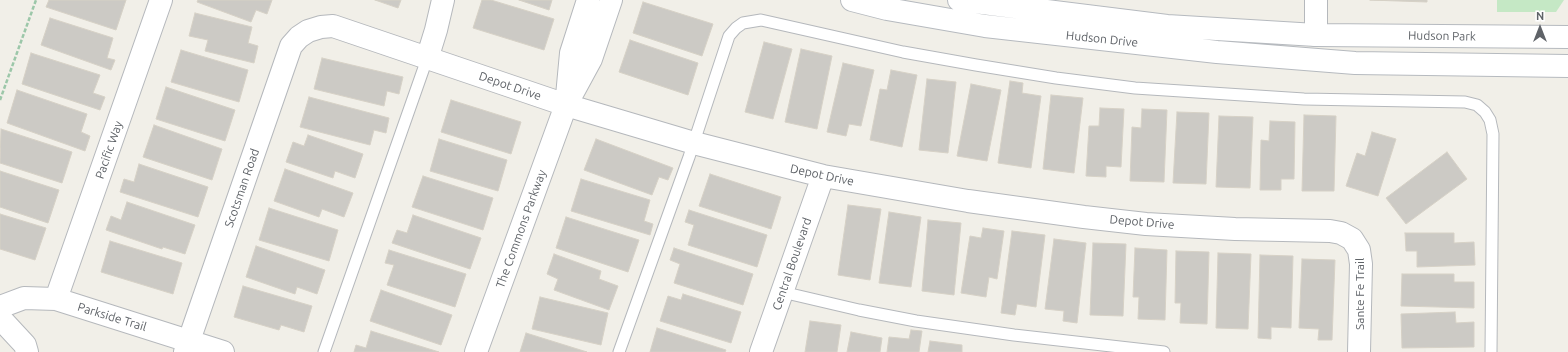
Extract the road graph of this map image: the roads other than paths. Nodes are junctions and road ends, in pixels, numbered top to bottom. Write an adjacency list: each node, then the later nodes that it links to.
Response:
1 (161, 0): 19 (street, Pacific Way)
2 (443, 0): 12 (street)
3 (588, 0): 14 (street, The Commons Parkway)
4 (611, 0): 14 (street, The Commons Parkway)
5 (852, 0): 8 (street, Hudson Drive)
6 (1316, 0): 10 (street)
7 (966, 1): 8 (street); 10 (street, Hudson Drive)
8 (966, 23): 13 (street, Hudson Drive)
9 (308, 31): 12 (street, Depot Drive); 22 (street, Scotsman Road)
10 (1316, 35): 11 (street, Hudson Park)
11 (1568, 37)
12 (427, 59): 14 (street, Depot Drive); 25 (lane)
13 (1568, 66)
14 (566, 105): 15 (street, Depot Drive); 26 (street, The Commons Parkway)
15 (694, 143): 16 (street, Depot Drive); 27 (lane); 31 (lane)
16 (823, 176): 17 (street, Depot Drive); 18 (street, Central Boulevard)
17 (1352, 239): 30 (street, Sante Fe Trail)
18 (782, 292): 28 (street, Central Boulevard); 29 (lane)
19 (56, 299): 20 (street, Parkside Trail); 22 (street, Parkside Trail)
20 (0, 307)
21 (0, 318): 23 (street)
22 (188, 346): 24 (street, Parkside Trail)
23 (28, 352)
24 (223, 352)
25 (324, 352)
26 (476, 352)
27 (619, 352)
28 (761, 352)
29 (1164, 352)
30 (1359, 352)
31 (1491, 352)

